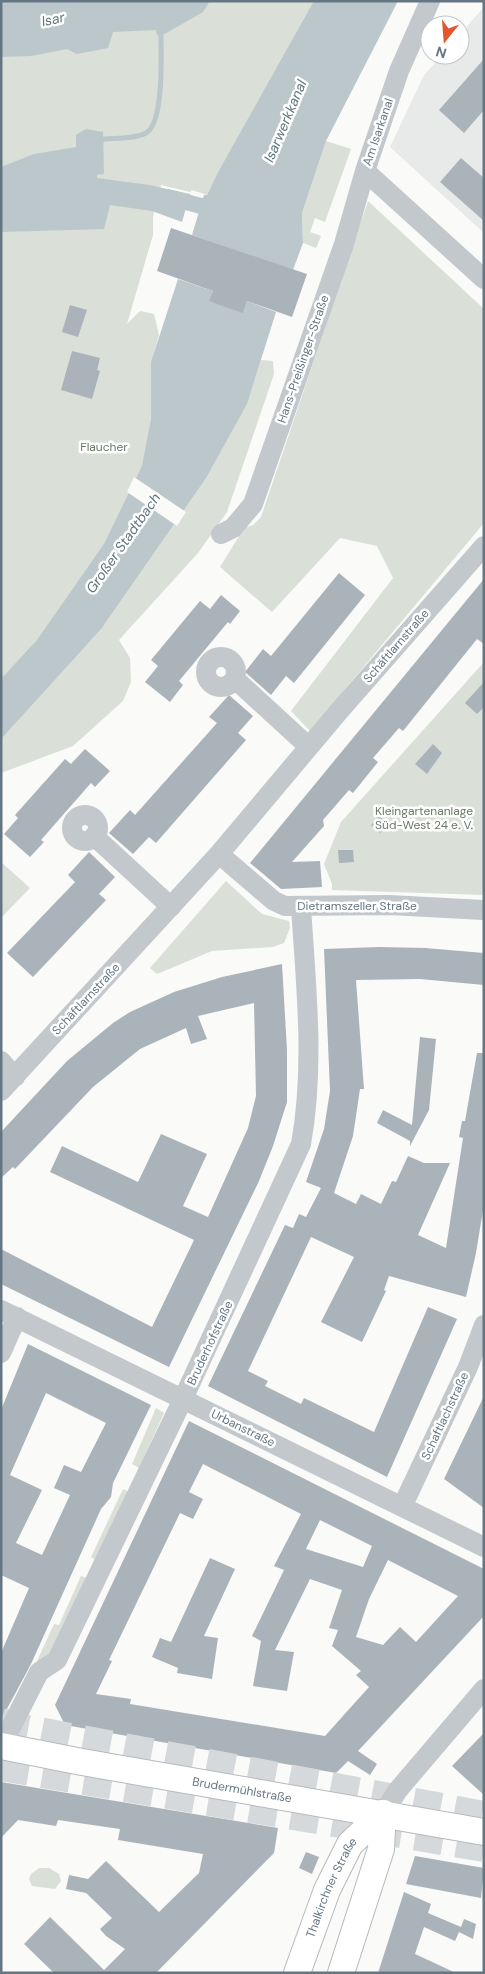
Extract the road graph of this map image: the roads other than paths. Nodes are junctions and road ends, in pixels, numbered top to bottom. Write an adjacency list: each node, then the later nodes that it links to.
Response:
1 (430, 1): 2 (street, Am Isarkanal)
2 (365, 171): 3 (street, Am Isarkanal); 4 (street, Hans-Preißinger-Straße)
3 (484, 279)
4 (221, 534)
5 (484, 546): 7 (street, Schäftlarnstraße)
6 (235, 679): 7 (street)
7 (309, 747): 9 (street, Schäftlarnstraße)
8 (94, 836): 10 (street)
9 (219, 854): 10 (street, Schäftlarnstraße); 11 (street, Dietramszeller Straße)
10 (171, 907): 14 (street, Schäftlarnstraße)
11 (301, 907): 12 (street, Dietramszeller Straße); 18 (street, Bruderhofstraße)
12 (484, 910)
13 (1, 1061): 14 (street)
14 (8, 1084)
15 (9, 1313): 17 (street); 18 (street, Urbanstraße)
16 (484, 1325): 19 (street, Schaftlachstraße)
17 (1, 1353)
18 (184, 1399): 19 (street, Urbanstraße); 22 (street, Bruderhofstraße)
19 (402, 1506): 20 (street, Urbanstraße)
20 (484, 1547)
21 (484, 1690): 23 (street, Thalkirchner Straße)
22 (1, 1746): 23 (main road, Brudermühlstraße)
23 (382, 1813): 24 (main road, Brudermühlstraße); 25 (main road, Thalkirchner Straße); 26 (main road, Thalkirchner Straße)
24 (484, 1832)
25 (297, 1973)
26 (340, 1973)

